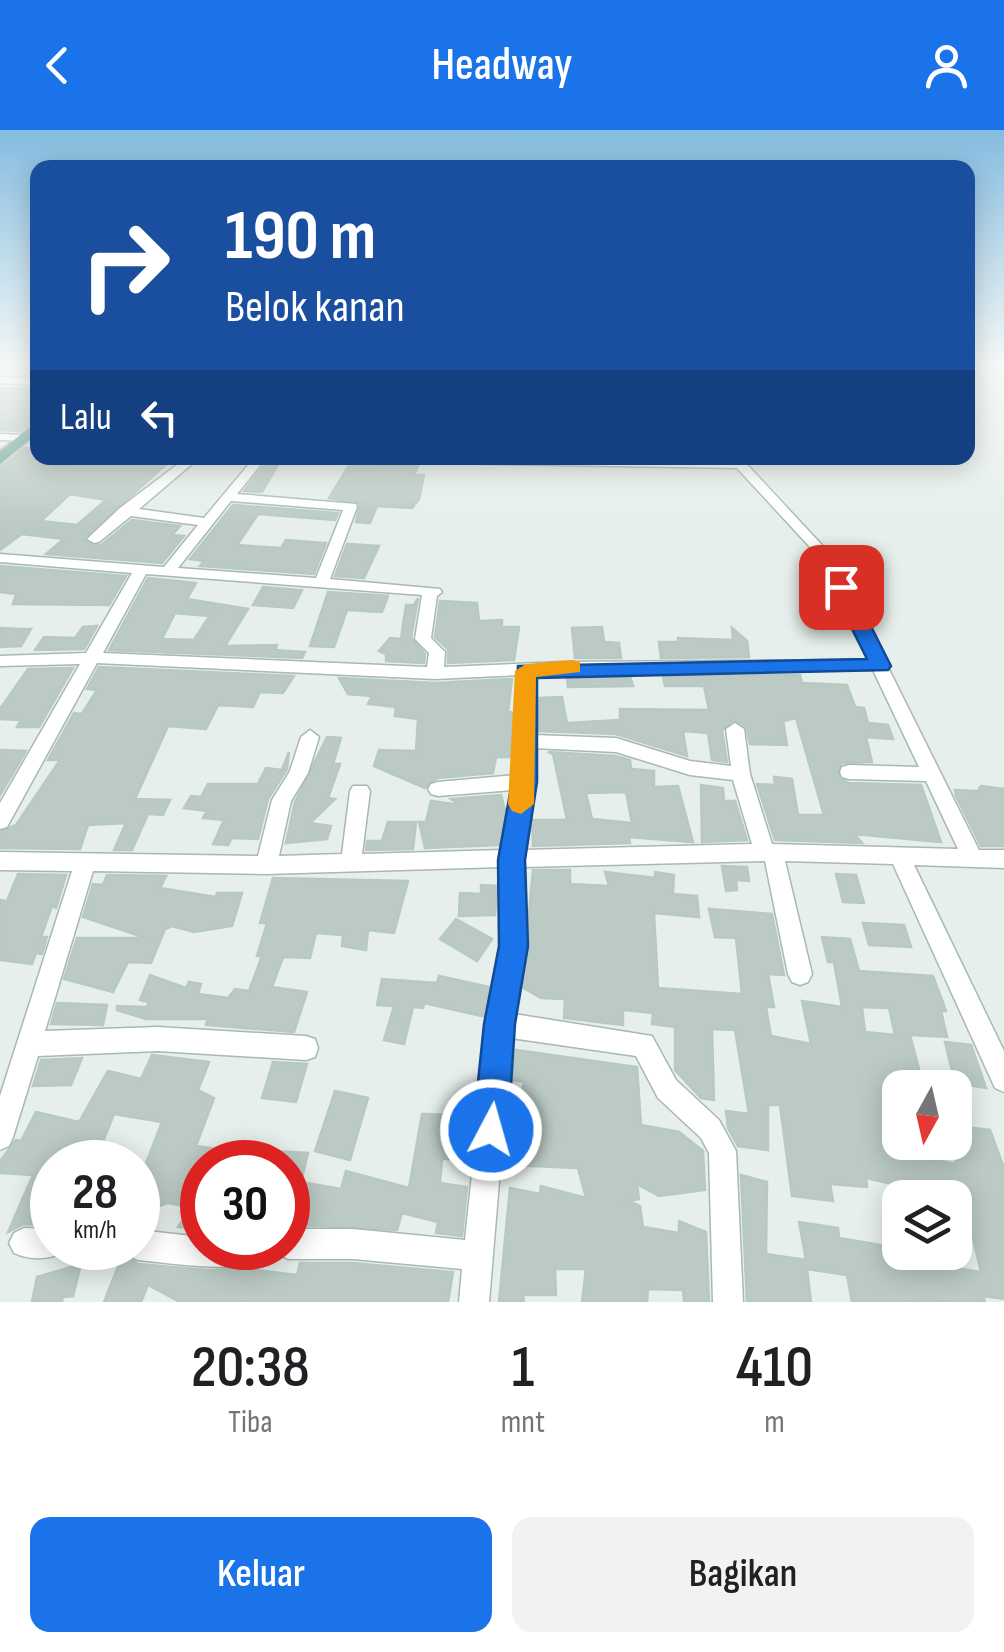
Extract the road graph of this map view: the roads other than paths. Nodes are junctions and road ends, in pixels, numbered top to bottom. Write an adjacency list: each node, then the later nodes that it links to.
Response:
1 (0, 437): 2 (street)
2 (26, 442): 3 (main road)
3 (0, 459)
4 (184, 465): 8 (street)
5 (254, 465): 7 (street)
6 (742, 465): 17 (street)
7 (226, 497): 9 (street); 14 (street)
8 (125, 511): 9 (street); 10 (street)
9 (205, 522): 13 (street)
10 (94, 539)
11 (0, 558): 12 (street)
12 (140, 570): 13 (street); 15 (street)
13 (166, 573): 14 (street)
14 (321, 584): 19 (street)
15 (92, 659): 16 (street); 19 (street); 29 (street)
16 (0, 661)
17 (880, 666): 18 (street); 25 (street)
18 (526, 671): 19 (street); 22 (street)
19 (435, 672)
20 (735, 728): 24 (street)
21 (310, 737): 37 (street)
22 (523, 741): 24 (street); 26 (street)
23 (849, 772): 25 (street)
24 (741, 774): 30 (street)
25 (932, 774): 32 (street)
26 (525, 782): 27 (street); 33 (street)
27 (438, 789)
28 (360, 792): 36 (street)
29 (0, 822)
30 (769, 852): 31 (street); 33 (street); 38 (street)
31 (899, 854): 32 (street); 42 (street)
32 (988, 857)
33 (512, 860): 36 (street); 39 (street)
34 (0, 861): 35 (street)
35 (85, 864): 37 (street); 40 (street)
36 (351, 864): 37 (street)
37 (266, 865)
38 (800, 974)
39 (500, 1024): 46 (street); 48 (street)
40 (32, 1044): 41 (street); 43 (street)
41 (306, 1048)
42 (1004, 1079)
43 (6, 1105): 44 (street)
44 (0, 1138)
45 (310, 1244): 46 (street)
46 (478, 1256): 47 (street)
47 (474, 1302)
48 (728, 1302)

